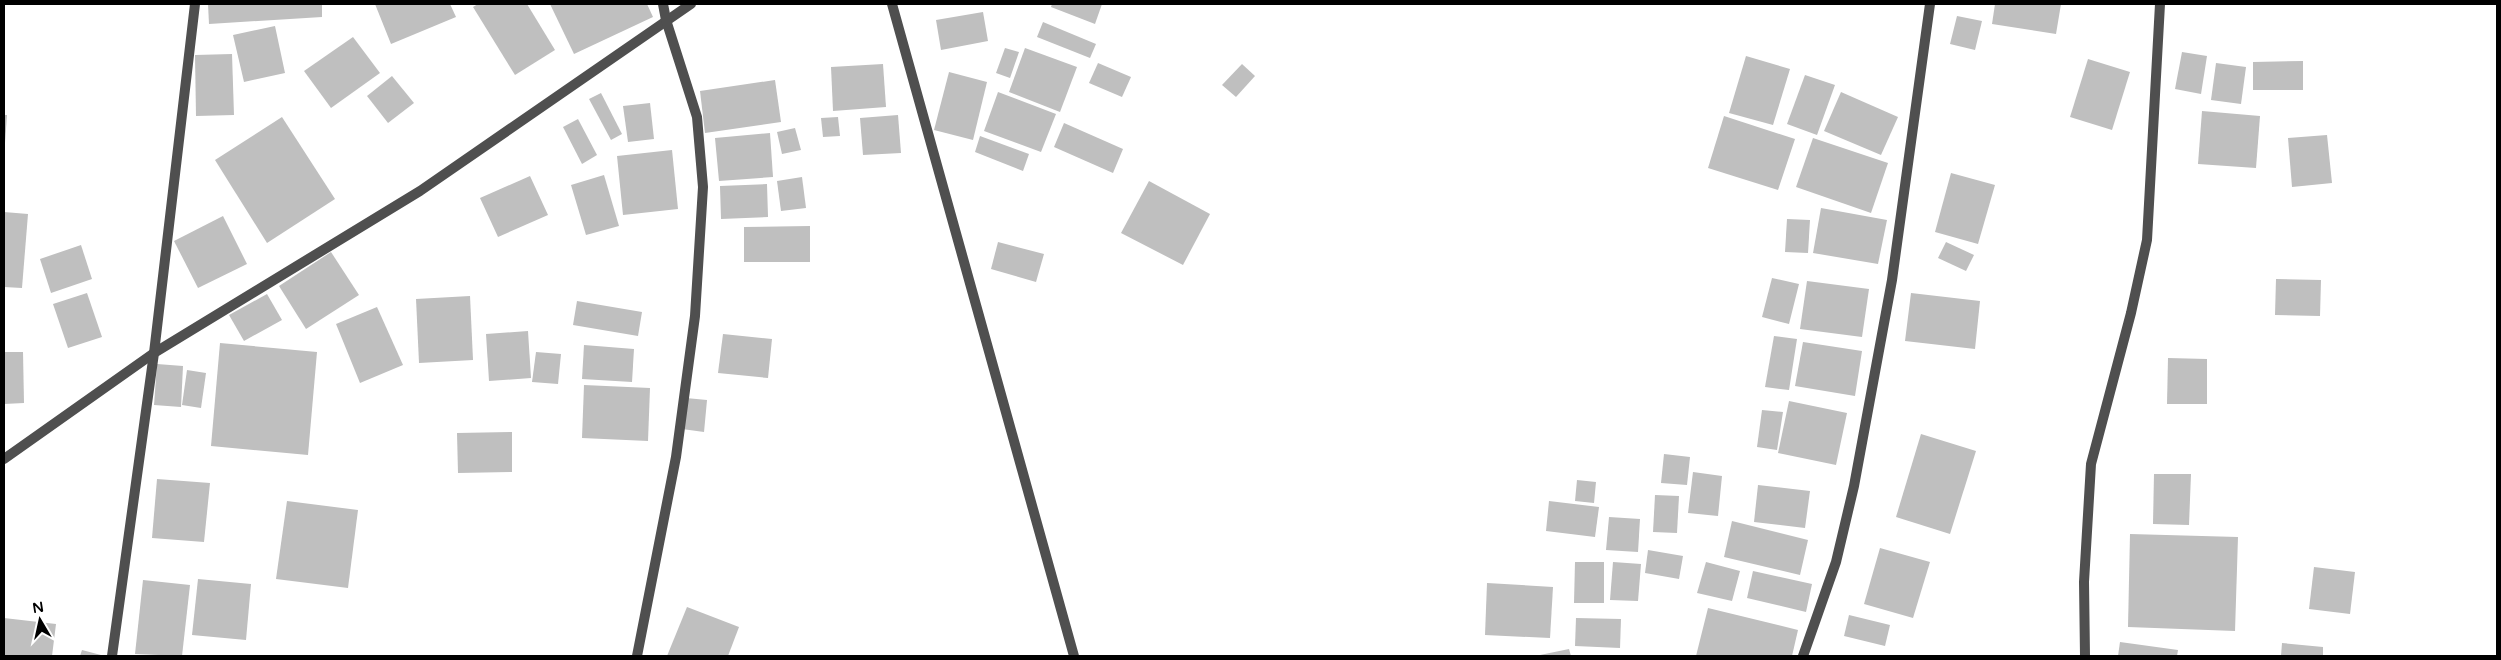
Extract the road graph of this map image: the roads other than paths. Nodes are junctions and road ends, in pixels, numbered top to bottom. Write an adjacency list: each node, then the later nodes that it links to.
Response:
1 (195, 4): 8 (street)
2 (663, 4): 7 (street)
3 (691, 4): 7 (street)
4 (892, 4): 12 (street)
5 (1930, 4): 13 (street)
6 (2160, 4): 14 (street)
7 (666, 20): 8 (street); 11 (street)
8 (154, 353): 9 (street); 10 (street)
9 (4, 460)
10 (112, 656)
11 (637, 656)
12 (1074, 656)
13 (1803, 656)
14 (2085, 656)

